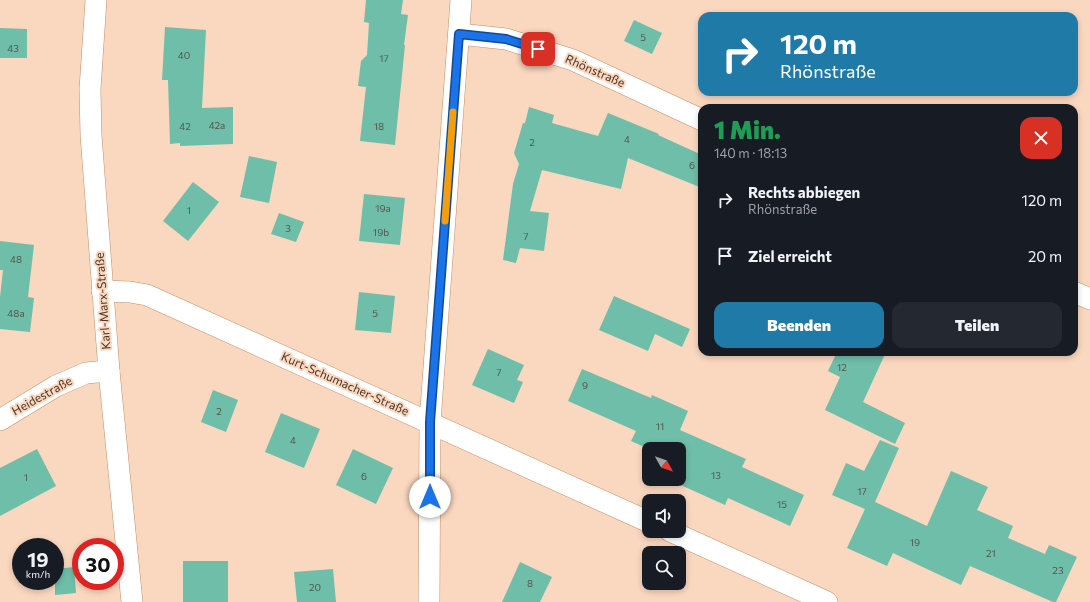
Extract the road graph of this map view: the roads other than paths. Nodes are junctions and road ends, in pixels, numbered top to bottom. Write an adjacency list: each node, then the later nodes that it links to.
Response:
1 (96, 0): 5 (street, Karl-Marx-Straße)
2 (461, 0): 3 (street)
3 (459, 34): 4 (street, Rhönstraße); 10 (street)
4 (698, 118)
5 (102, 291): 8 (street, Karl-Marx-Straße); 10 (street, Kurt-Schumacher-Straße)
6 (1078, 294): 7 (street)
7 (1090, 299)
8 (109, 371): 9 (street, Heidestraße); 13 (street, Karl-Marx-Straße)
9 (0, 420)
10 (430, 422): 11 (street, Kurt-Schumacher-Straße); 14 (street)
11 (642, 519)
12 (685, 538): 15 (street)
13 (132, 602)
14 (429, 602)
15 (827, 602)

